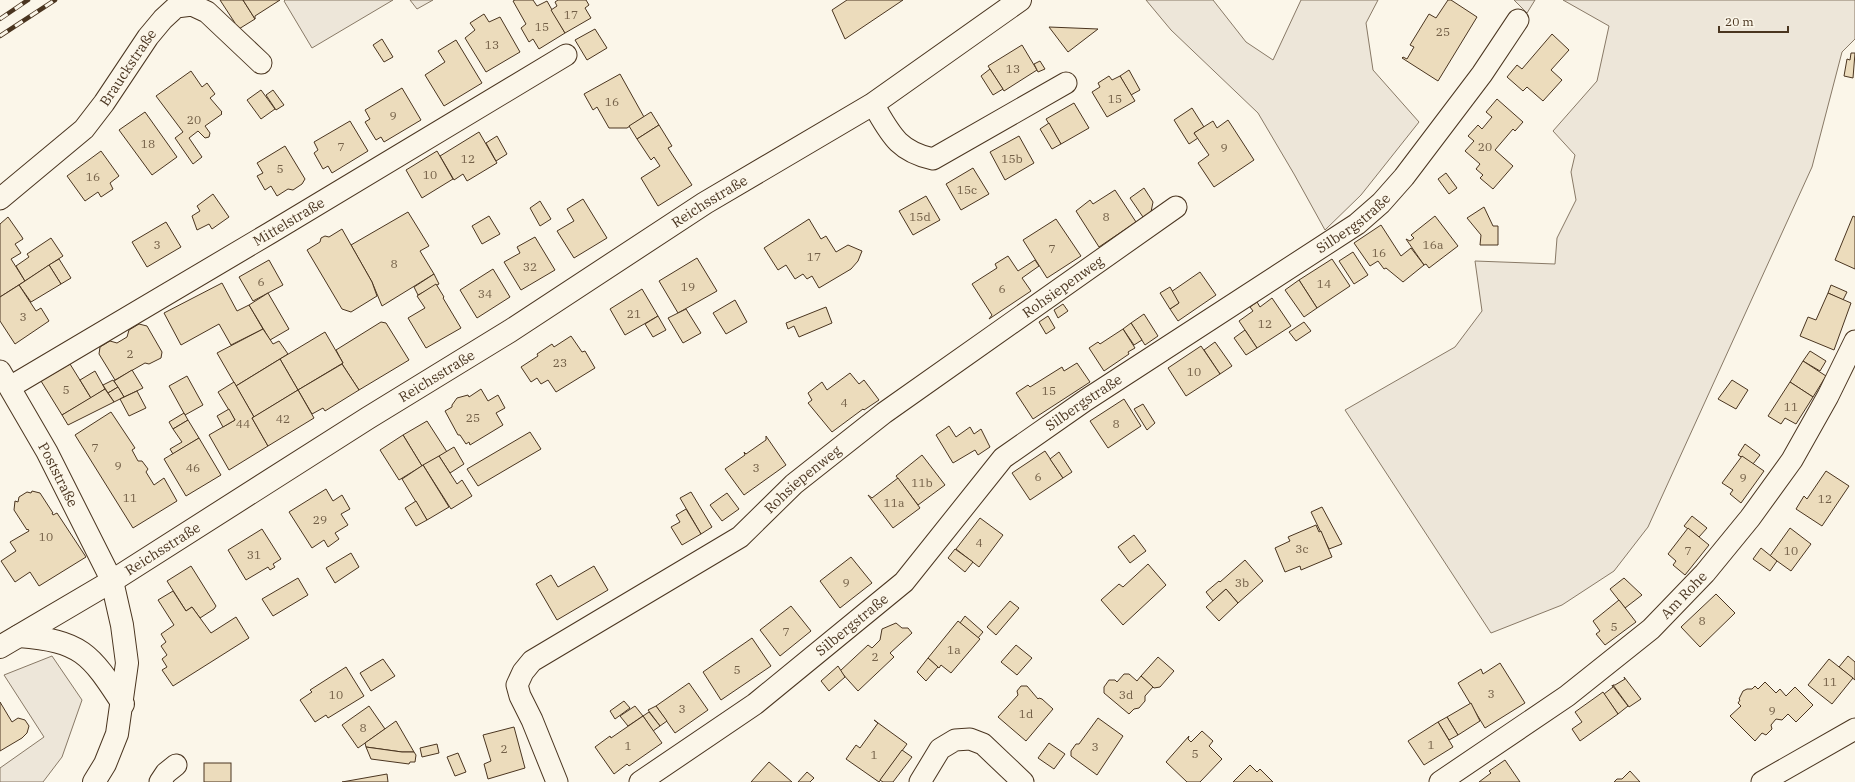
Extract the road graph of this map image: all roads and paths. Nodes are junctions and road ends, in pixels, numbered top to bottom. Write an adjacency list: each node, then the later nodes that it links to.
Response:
1 (1020, 0): 6 (main road, Reichsstraße)
2 (1518, 20): 20 (street, Silbergstraße)
3 (566, 55): 10 (street, Mittelstraße)
4 (261, 63): 7 (street, Brauckstraße)
5 (1066, 83): 6 (street)
6 (873, 104): 11 (main road, Reichsstraße)
7 (0, 199)
8 (1176, 207): 19 (street, Rohsiepenweg)
9 (1855, 341): 23 (street, Am Rohe)
10 (5, 379): 11 (street, Poststraße)
11 (112, 581): 12 (main road, Reichsstraße); 14 (main road)
12 (19, 636): 13 (main road, Reichsstraße); 14 (main road)
13 (0, 647)
14 (123, 704): 17 (main road)
15 (1855, 729): 24 (street)
16 (176, 765): 18 (street)
17 (94, 782)
18 (160, 782)
19 (557, 782)
20 (640, 782)
21 (920, 782): 22 (street)
22 (1023, 782)
23 (1440, 782)
24 (1762, 782)

